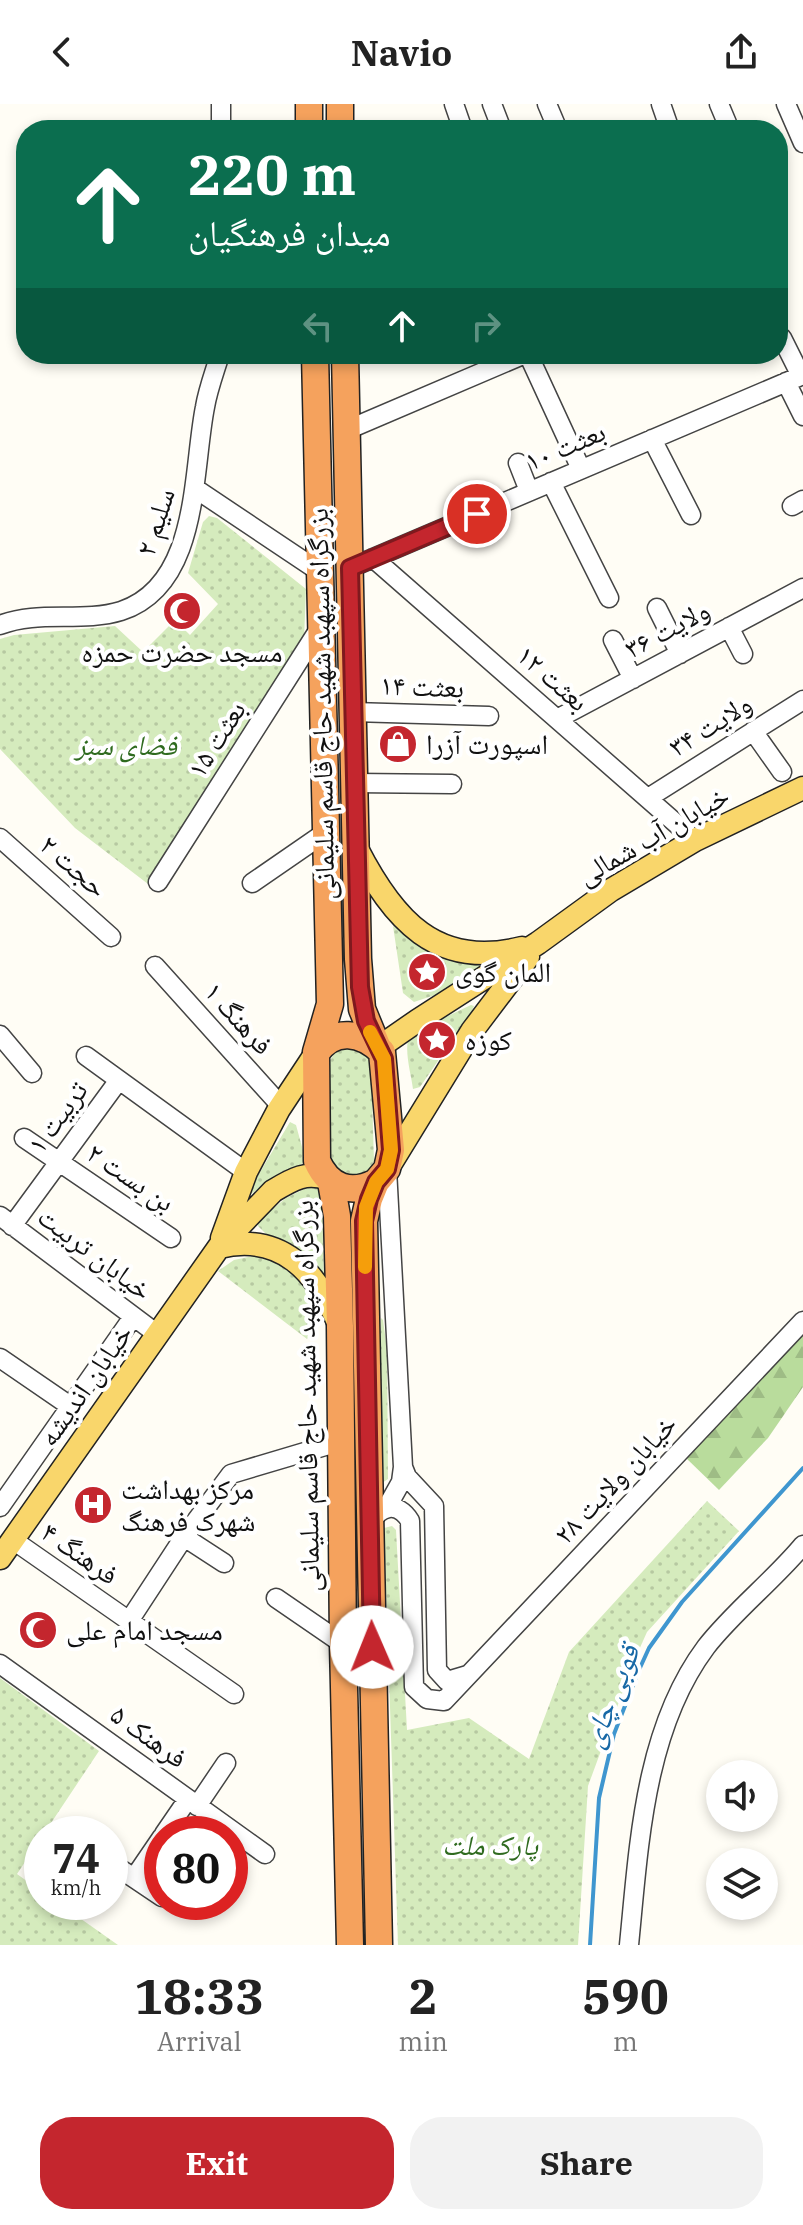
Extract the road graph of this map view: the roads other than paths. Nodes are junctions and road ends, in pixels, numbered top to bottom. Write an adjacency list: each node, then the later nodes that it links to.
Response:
1 (786, 104): 2 (street)
2 (803, 143)
3 (788, 354): 9 (street)
4 (217, 364): 16 (street, سلیم ۲)
5 (315, 364): 20 (highway, بزرگراه سپهبد شهید حاج قاسم سلیمانی)
6 (345, 364): 11 (highway, بزرگراه سپهبد شهید حاج قاسم سلیمانی)
7 (502, 364): 11 (street)
8 (531, 364): 14 (street)
9 (797, 378): 10 (street); 12 (street, بعثت ۱۰)
10 (803, 416)
11 (347, 430): 19 (highway, بزرگراه سپهبد شهید حاج قاسم سلیمانی)
12 (652, 439): 14 (street, بعثت ۱۰); 18 (street)
13 (518, 463): 17 (street)
14 (581, 469): 15 (street, بعثت ۱۰)
15 (551, 482): 17 (street, بعثت ۱۰); 22 (street)
16 (196, 489): 20 (street); 24 (street, سلیم ۲)
17 (529, 491): 19 (street, بعثت ۱۰)
18 (691, 515)
19 (362, 563): 32 (highway, بزرگراه سپهبد شهید حاج قاسم سلیمانی); 34 (street, بعثت ۱۲)
20 (320, 572): 25 (highway, بزرگراه سپهبد شهید حاج قاسم سلیمانی)
21 (803, 588): 26 (street, ولایت ۳۶)
22 (609, 598)
23 (657, 608): 28 (street)
24 (0, 625)
25 (321, 626): 41 (highway, بزرگراه سپهبد شهید حاج قاسم سلیمانی); 45 (street, بعثت ۱۵)
26 (729, 627): 28 (street, ولایت ۳۶); 29 (street)
27 (613, 640): 30 (street)
28 (680, 654): 30 (street, ولایت ۳۶)
29 (743, 654)
30 (633, 679): 34 (street, ولایت ۳۶)
31 (803, 700): 35 (street, ولایت ۳۴)
32 (353, 712): 33 (street, بعثت ۱۴); 37 (highway, بزرگراه سپهبد شهید حاج قاسم سلیمانی)
33 (489, 716)
34 (557, 719): 40 (street, بعثت ۱۲)
35 (753, 731): 36 (street); 40 (street, ولایت ۳۴)
36 (782, 772)
37 (354, 783): 38 (street); 44 (highway, بزرگراه سپهبد شهید حاج قاسم سلیمانی)
38 (452, 784)
39 (803, 788): 43 (main road, خیابان آب شمالی)
40 (648, 798): 43 (street, بعثت ۱۲)
41 (326, 832): 46 (street); 52 (highway, بزرگراه سپهبد شهید حاج قاسم سلیمانی)
42 (0, 838): 47 (street, حجت ۲)
43 (695, 840): 48 (main road, خیابان آب شمالی)
44 (356, 847): 48 (main road); 51 (highway, بزرگراه سپهبد شهید حاج قاسم سلیمانی)
45 (158, 882)
46 (252, 883)
47 (111, 937)
48 (538, 943): 51 (main road, خیابان آب شمالی); 60 (main road, خیابان آب شمالی)
49 (155, 966): 56 (street, فرهنگ ۱)
50 (0, 1035): 54 (street)
51 (378, 1048): 52 (highway); 60 (highway, بزرگراه سپهبد شهید حاج قاسم سلیمانی)
52 (316, 1053): 56 (main road, خیابان اندیشه); 61 (highway, بزرگراه سپهبد شهید حاج قاسم سلیمانی)
53 (86, 1056): 55 (street, تربیت ۱)
54 (32, 1073)
55 (119, 1080): 58 (street, تربیت ۱); 59 (street, تربیت ۱)
56 (281, 1106): 59 (main road, خیابان اندیشه)
57 (24, 1138): 58 (street, بن بست ۲)
58 (59, 1162): 62 (street, تربیت ۱); 63 (street, بن بست ۲)
59 (246, 1172): 64 (main road, خیابان اندیشه)
60 (382, 1175): 61 (highway); 72 (street); 78 (highway)
61 (330, 1181): 64 (main road, خیابان اندیشه); 67 (highway, بزرگراه سپهبد شهید حاج قاسم سلیمانی)
62 (6, 1221): 65 (street, خیابان تربیت)
63 (171, 1238)
64 (219, 1247): 67 (main road); 68 (main road, خیابان اندیشه)
65 (133, 1317): 68 (street, خیابان تربیت); 70 (street)
66 (803, 1321): 87 (street, خیابان ولایت ۲۸)
67 (340, 1326): 71 (highway, بزرگراه سپهبد شهید حاج قاسم سلیمانی)
68 (157, 1334): 77 (main road, خیابان اندیشه)
69 (0, 1358): 70 (street)
70 (70, 1406): 74 (street)
71 (342, 1441): 79 (street); 85 (highway, بزرگراه سپهبد شهید حاج قاسم سلیمانی)
72 (403, 1467): 73 (street); 75 (street)
73 (426, 1495): 76 (street); 87 (street)
74 (2, 1500): 77 (street)
75 (387, 1507): 76 (street); 78 (street)
76 (406, 1514): 87 (street, خیابان ولایت ۲۸)
77 (30, 1516): 81 (main road, خیابان اندیشه)
78 (369, 1527): 98 (highway)
79 (184, 1537): 82 (street); 84 (street)
80 (803, 1545): 99 (street)
81 (6, 1549): 84 (street, فرهنگ ۴)
82 (224, 1563)
83 (276, 1598): 85 (street)
84 (129, 1621): 88 (street, فرهنگ ۴)
85 (343, 1644): 97 (highway, بزرگراه سپهبد شهید حاج قاسم سلیمانی)
86 (0, 1664): 90 (street, فرهنک ۵)
87 (467, 1675)
88 (234, 1694)
89 (226, 1763): 90 (street)
90 (193, 1802): 91 (street); 92 (street, فرهنک ۵)
91 (181, 1816)
92 (265, 1854)
93 (144, 1864): 95 (street)
94 (128, 1874): 95 (street)
95 (134, 1878): 96 (street)
96 (144, 1885)
97 (350, 1945)
98 (379, 1945)
99 (629, 1945)

